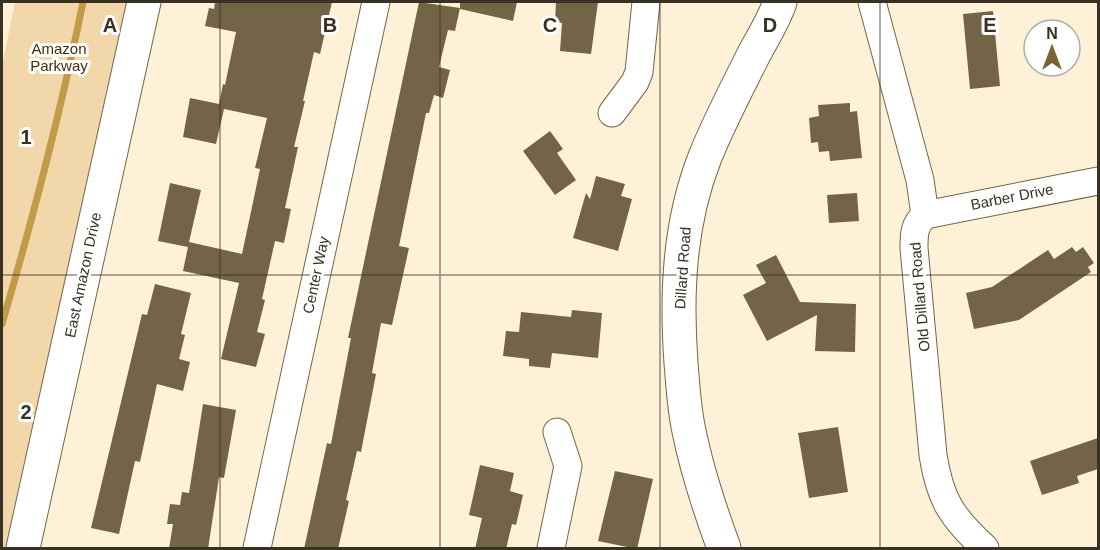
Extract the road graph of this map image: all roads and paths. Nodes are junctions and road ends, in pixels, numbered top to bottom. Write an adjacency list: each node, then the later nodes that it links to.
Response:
1 (144, 2): 10 (street, East Amazon Drive)
2 (376, 2): 11 (street, Center Way)
3 (646, 2): 6 (street)
4 (780, 2): 13 (street, Dillard Road)
5 (872, 2): 8 (street)
6 (612, 113)
7 (1098, 181): 8 (street, Barber Drive)
8 (925, 215): 14 (street, Old Dillard Road)
9 (557, 432): 12 (street)
10 (23, 549)
11 (257, 549)
12 (551, 549)
13 (724, 549)
14 (986, 549)

